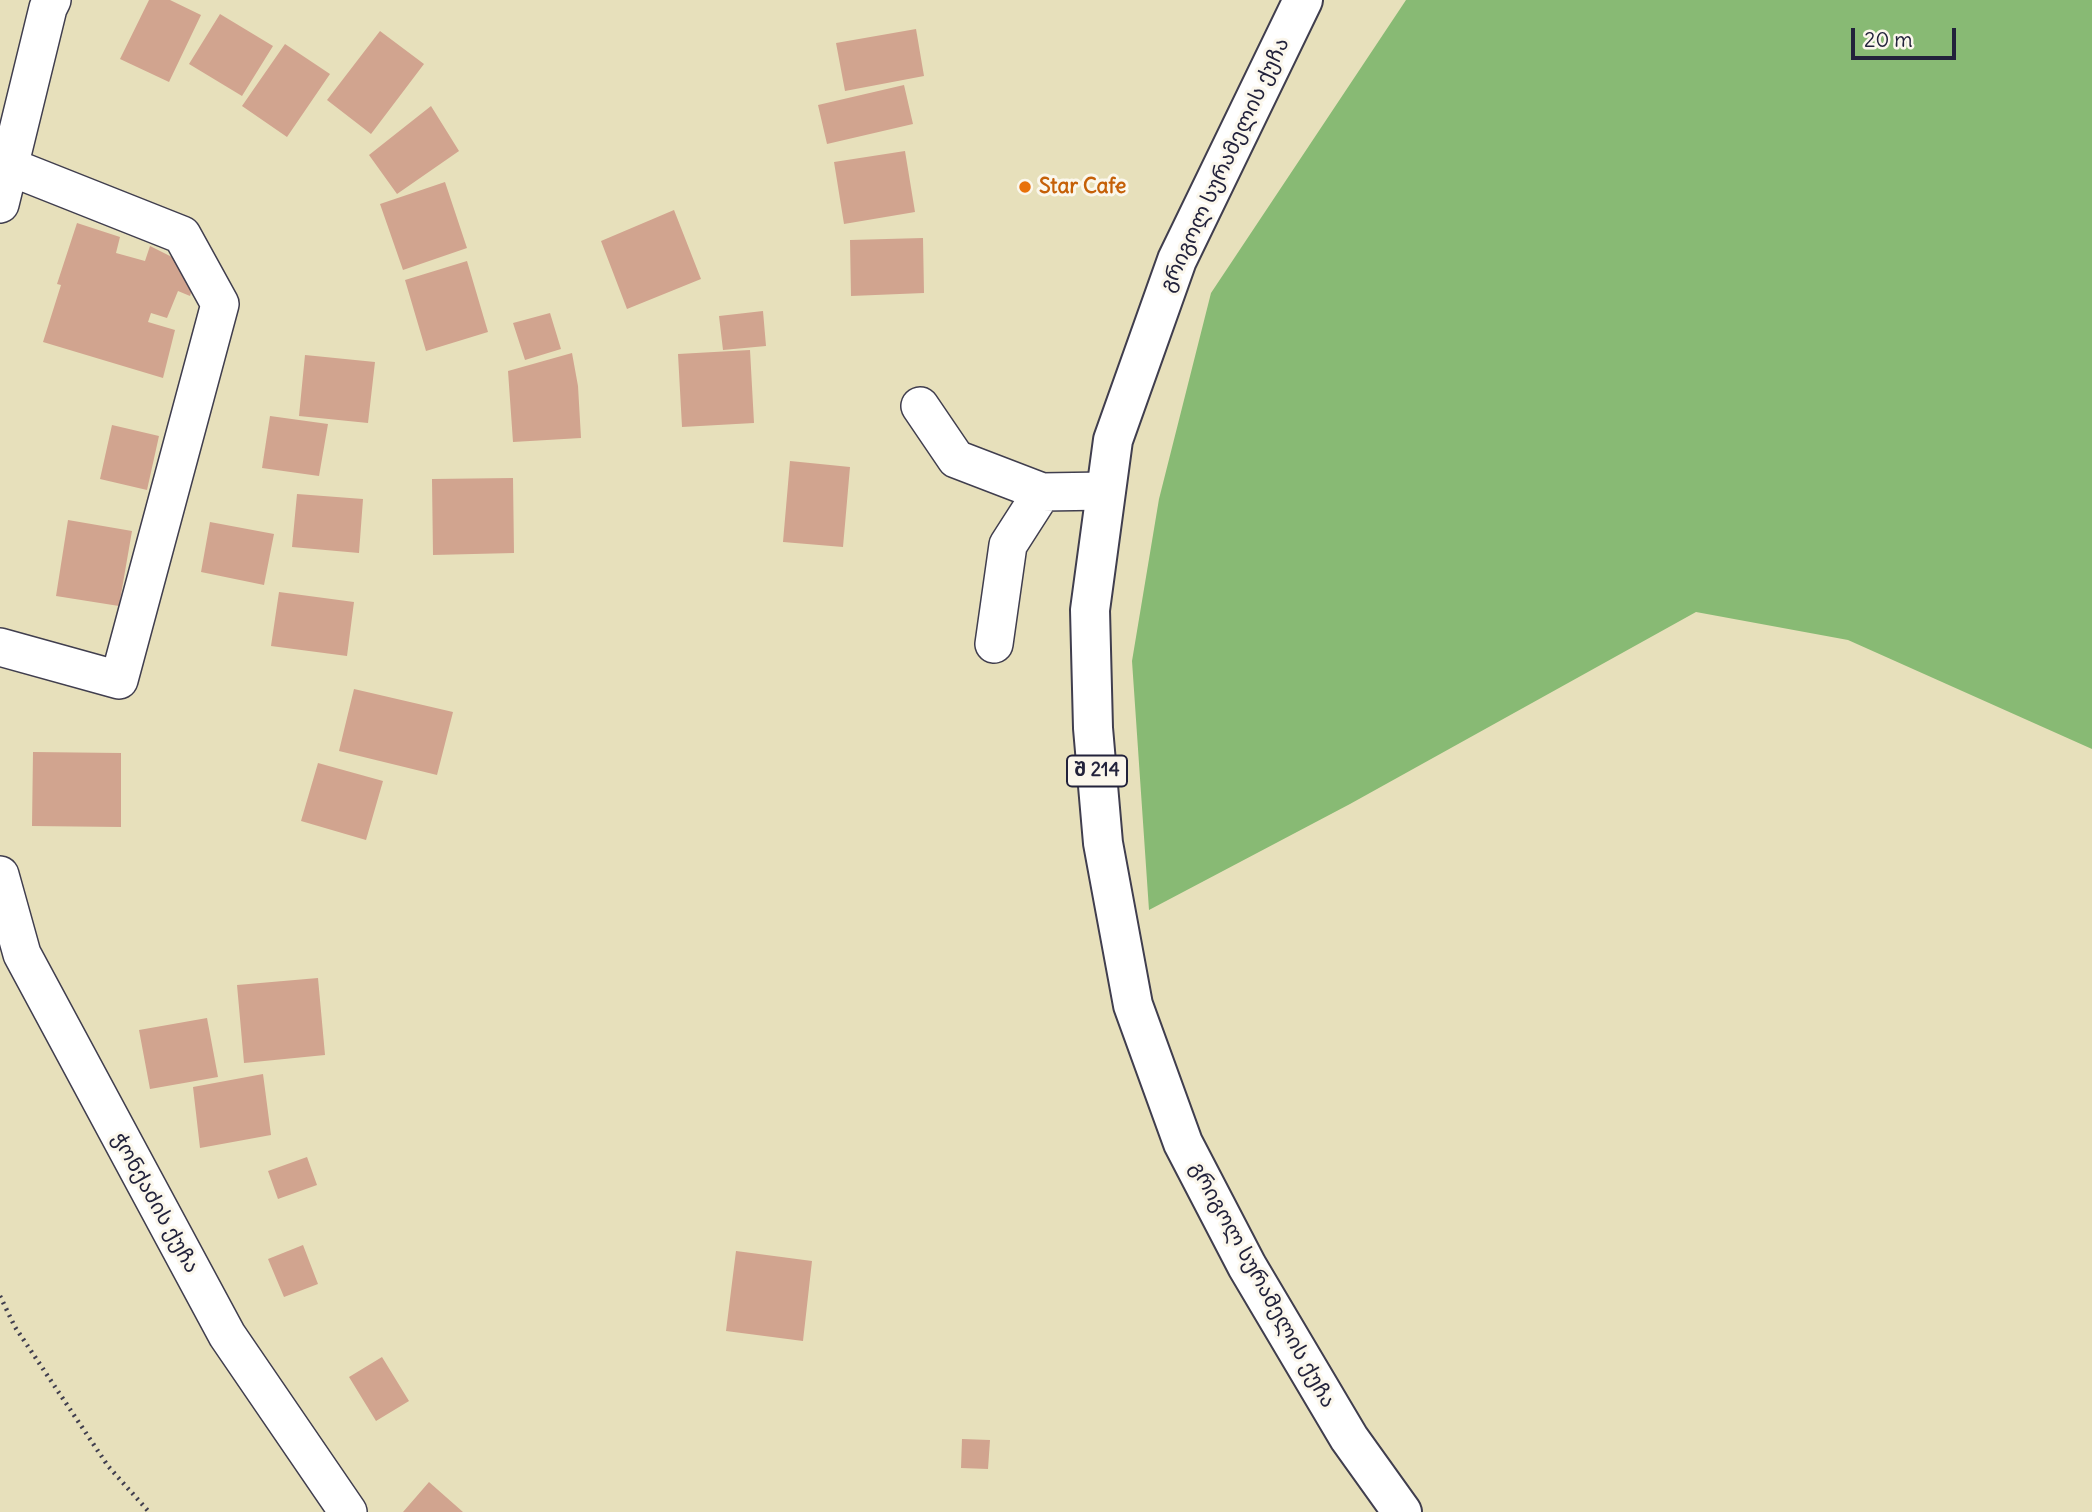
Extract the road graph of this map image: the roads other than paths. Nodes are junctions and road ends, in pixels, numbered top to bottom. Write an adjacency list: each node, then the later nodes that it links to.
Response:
1 (1303, 0): 6 (main road, გრიგოლ სურამელის ქუჩა / შ 214)
2 (46, 3): 3 (street)
3 (8, 166): 4 (street); 9 (street)
4 (0, 204)
5 (920, 406): 7 (street)
6 (1106, 491): 7 (street); 12 (main road, გრიგოლ სურამელის ქუჩა / შ 214)
7 (1042, 492): 8 (street)
8 (994, 644)
9 (0, 647)
10 (0, 875): 11 (street, ჭონქაძის ქუჩა)
11 (348, 1512)
12 (1402, 1512)

